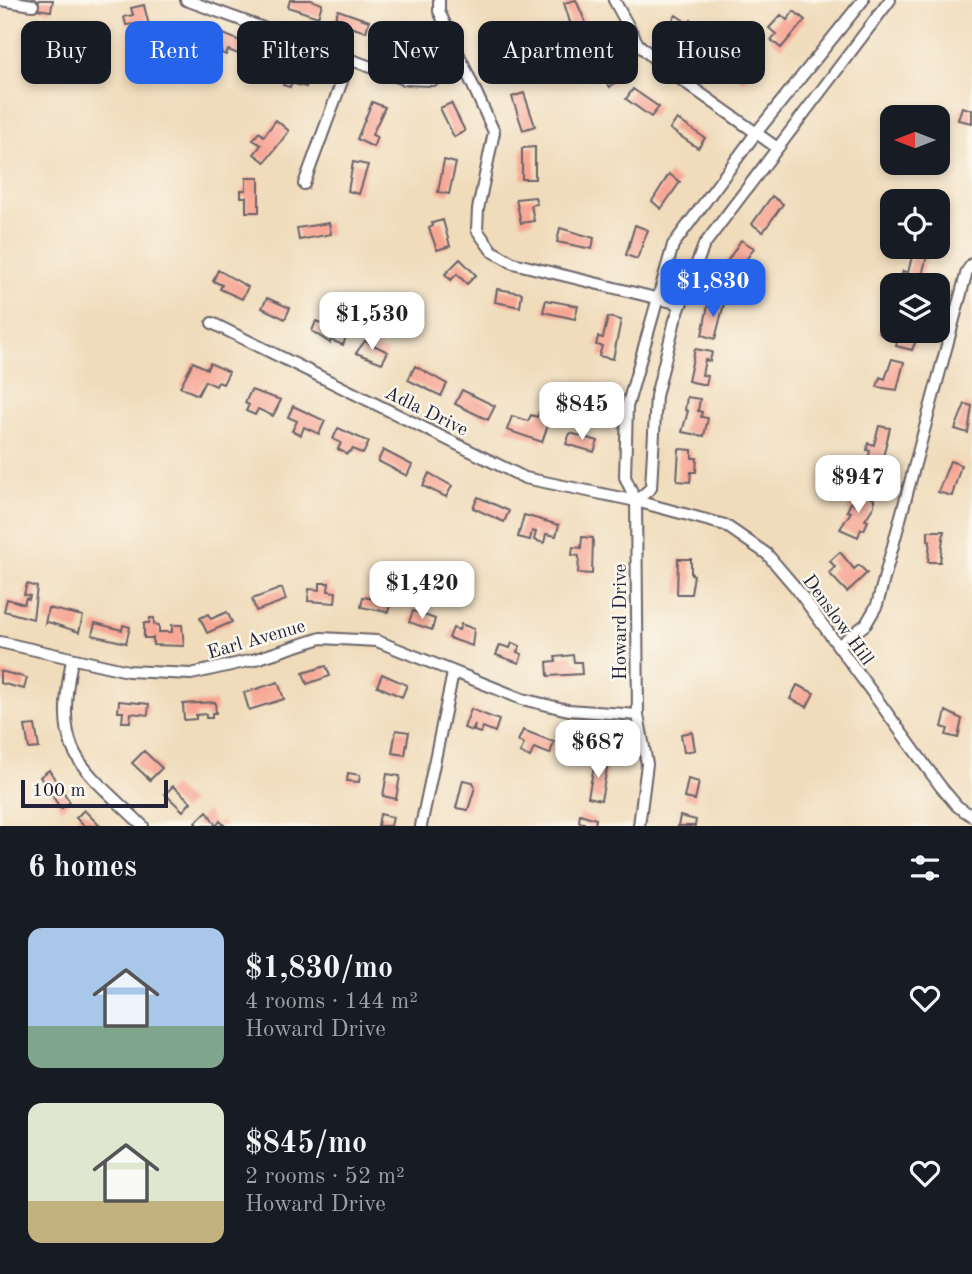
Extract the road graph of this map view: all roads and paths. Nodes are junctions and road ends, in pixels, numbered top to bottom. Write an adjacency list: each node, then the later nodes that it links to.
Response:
1 (186, 0): 8 (street)
2 (439, 0): 9 (street)
3 (614, 0): 12 (street)
4 (863, 0): 12 (street, Howard Drive)
5 (890, 0): 13 (street, Howard Drive)
6 (0, 1): 7 (street)
7 (33, 5)
8 (241, 21)
9 (444, 21)
10 (464, 65): 16 (street)
11 (341, 84): 14 (street)
12 (756, 133): 13 (street); 16 (street, Howard Drive)
13 (776, 147): 17 (street, Howard Drive)
14 (304, 184)
15 (972, 264): 21 (street)
16 (657, 300): 17 (street); 19 (street, Howard Drive)
17 (680, 304): 19 (street, Howard Drive)
18 (212, 323): 19 (street, Adla Drive)
19 (636, 501): 21 (street, Denslow Hill); 24 (street, Howard Drive)
20 (0, 642): 22 (street, Earl Avenue)
21 (838, 646): 25 (street, Denslow Hill)
22 (72, 660): 23 (street, Earl Avenue); 26 (street)
23 (453, 673): 24 (street, Earl Avenue); 27 (street)
24 (638, 715): 28 (street, Howard Drive)
25 (972, 816)
26 (143, 826)
27 (421, 826)
28 (639, 826)

